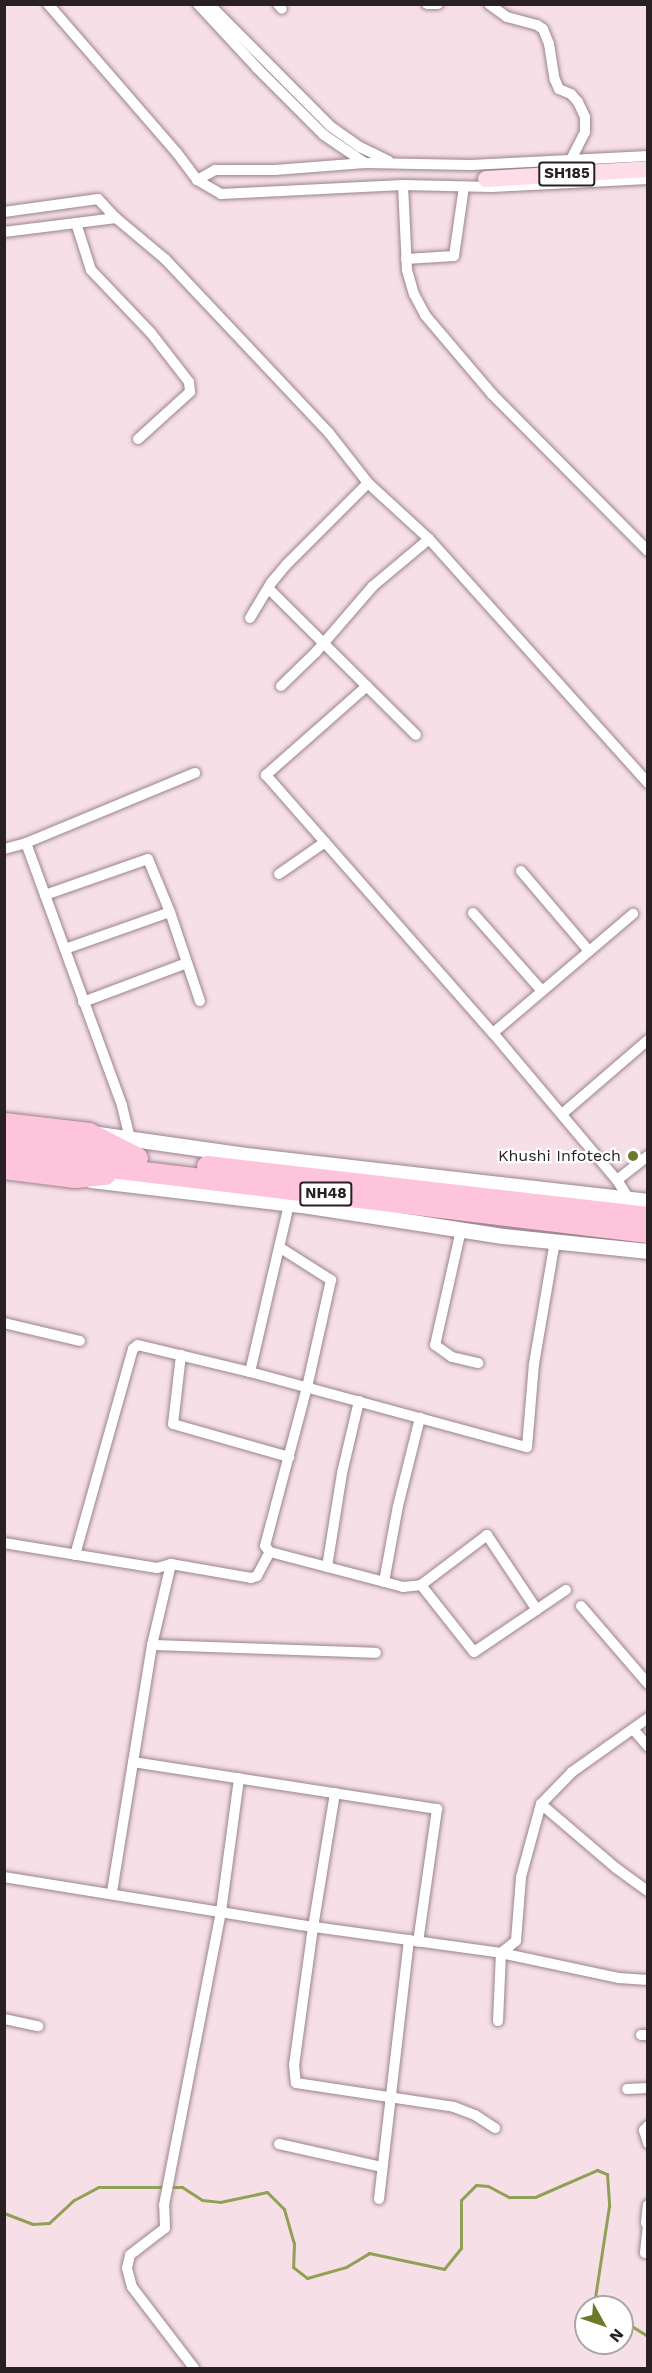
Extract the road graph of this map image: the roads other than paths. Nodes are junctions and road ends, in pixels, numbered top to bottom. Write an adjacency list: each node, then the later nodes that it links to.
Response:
1 (48, 4): 14 (street)
2 (198, 4): 9 (street)
3 (209, 4): 10 (street)
4 (427, 4): 5 (street)
5 (438, 4)
6 (489, 4): 8 (street)
7 (648, 156): 8 (street)
8 (572, 159): 10 (street)
9 (365, 163): 10 (street); 14 (street)
10 (392, 163)
11 (648, 169): 12 (main road, SH185)
12 (486, 179)
13 (648, 179): 16 (street)
14 (197, 180): 15 (street)
15 (403, 186): 16 (street); 21 (street)
16 (465, 186): 21 (street)
17 (4, 212): 18 (street)
18 (116, 218): 19 (street); 23 (street)
19 (76, 223): 20 (street); 22 (street)
20 (4, 232)
21 (406, 259): 25 (street)
22 (138, 439)
23 (368, 483): 24 (street); 26 (street)
24 (429, 539): 28 (street); 33 (street)
25 (648, 551)
26 (269, 589): 27 (street); 28 (street)
27 (250, 618)
28 (324, 642): 29 (street); 30 (street)
29 (281, 686)
30 (367, 686): 31 (street); 34 (street)
31 (416, 735)
32 (195, 773): 35 (street)
33 (648, 783)
34 (325, 842): 38 (street); 49 (street)
35 (26, 843): 36 (street); 39 (street)
36 (4, 849)
37 (520, 871): 44 (street)
38 (279, 874)
39 (45, 895): 40 (street); 43 (street)
40 (170, 912): 43 (street); 45 (street)
41 (473, 913): 46 (street)
42 (633, 914): 44 (street)
43 (65, 949): 48 (street)
44 (589, 951): 46 (street)
45 (187, 963): 47 (street); 48 (street)
46 (542, 991): 49 (street)
47 (200, 1001)
48 (82, 1002): 54 (street)
49 (493, 1033): 51 (street)
50 (648, 1040): 51 (street)
51 (562, 1114): 61 (street)
52 (4, 1123): 53 (highway)
53 (89, 1133): 54 (street); 58 (highway)
54 (130, 1139): 62 (street)
55 (4, 1140): 58 (highway, NH48)
56 (4, 1155): 58 (highway, NH48)
57 (648, 1156): 61 (street)
58 (139, 1164): 60 (highway); 65 (highway, NH48); 66 (highway, NH48)
59 (4, 1169): 60 (highway)
60 (75, 1178): 64 (street)
61 (617, 1180): 62 (street)
62 (629, 1199): 63 (street)
63 (648, 1201)
64 (289, 1204): 65 (street); 70 (street)
65 (443, 1217): 67 (street); 68 (highway, NH48)
66 (648, 1217)
67 (461, 1230): 69 (street); 75 (street)
68 (648, 1233)
69 (555, 1241): 71 (street); 79 (street)
70 (279, 1247): 76 (street); 77 (street)
71 (648, 1251)
72 (4, 1323): 73 (street)
73 (80, 1341)
74 (181, 1355): 76 (street); 80 (street); 83 (street)
75 (478, 1363)
76 (250, 1372): 77 (street)
77 (308, 1387): 78 (street); 80 (street)
78 (359, 1401): 79 (street); 85 (street)
79 (420, 1418): 86 (street)
80 (289, 1457): 82 (street)
81 (4, 1543): 83 (street)
82 (270, 1552): 84 (street); 85 (street)
83 (75, 1555): 84 (street)
84 (171, 1564): 91 (street)
85 (327, 1567): 86 (street)
86 (384, 1582): 87 (street)
87 (421, 1585): 90 (street); 90 (street)
88 (566, 1590): 90 (street)
89 (581, 1606): 93 (street)
90 (537, 1610)
91 (152, 1645): 92 (street); 97 (street)
92 (376, 1653)
93 (648, 1684)
94 (648, 1718): 95 (street)
95 (633, 1729): 96 (street); 100 (street)
96 (648, 1746)
97 (133, 1762): 98 (street); 103 (street)
98 (239, 1778): 99 (street); 104 (street)
99 (335, 1793): 105 (street); 106 (street)
100 (541, 1804): 102 (street); 107 (street)
101 (4, 1877): 103 (street)
102 (648, 1891)
103 (112, 1893): 104 (street)
104 (221, 1912): 105 (street); 124 (street)
105 (313, 1927): 106 (street); 114 (street)
106 (414, 1941): 107 (street); 114 (street)
107 (501, 1953): 108 (street); 110 (street)
108 (648, 1980)
109 (4, 2019): 111 (street)
110 (498, 2021)
111 (38, 2026)
112 (648, 2088): 113 (street)
113 (627, 2089)
114 (390, 2100): 116 (street); 119 (street)
115 (648, 2126): 117 (street)
116 (495, 2128)
117 (648, 2143)
118 (279, 2144): 119 (street)
119 (382, 2167): 120 (street)
120 (379, 2199)
121 (648, 2205): 122 (street)
122 (647, 2223): 123 (street)
123 (645, 2253)
124 (194, 2368)

